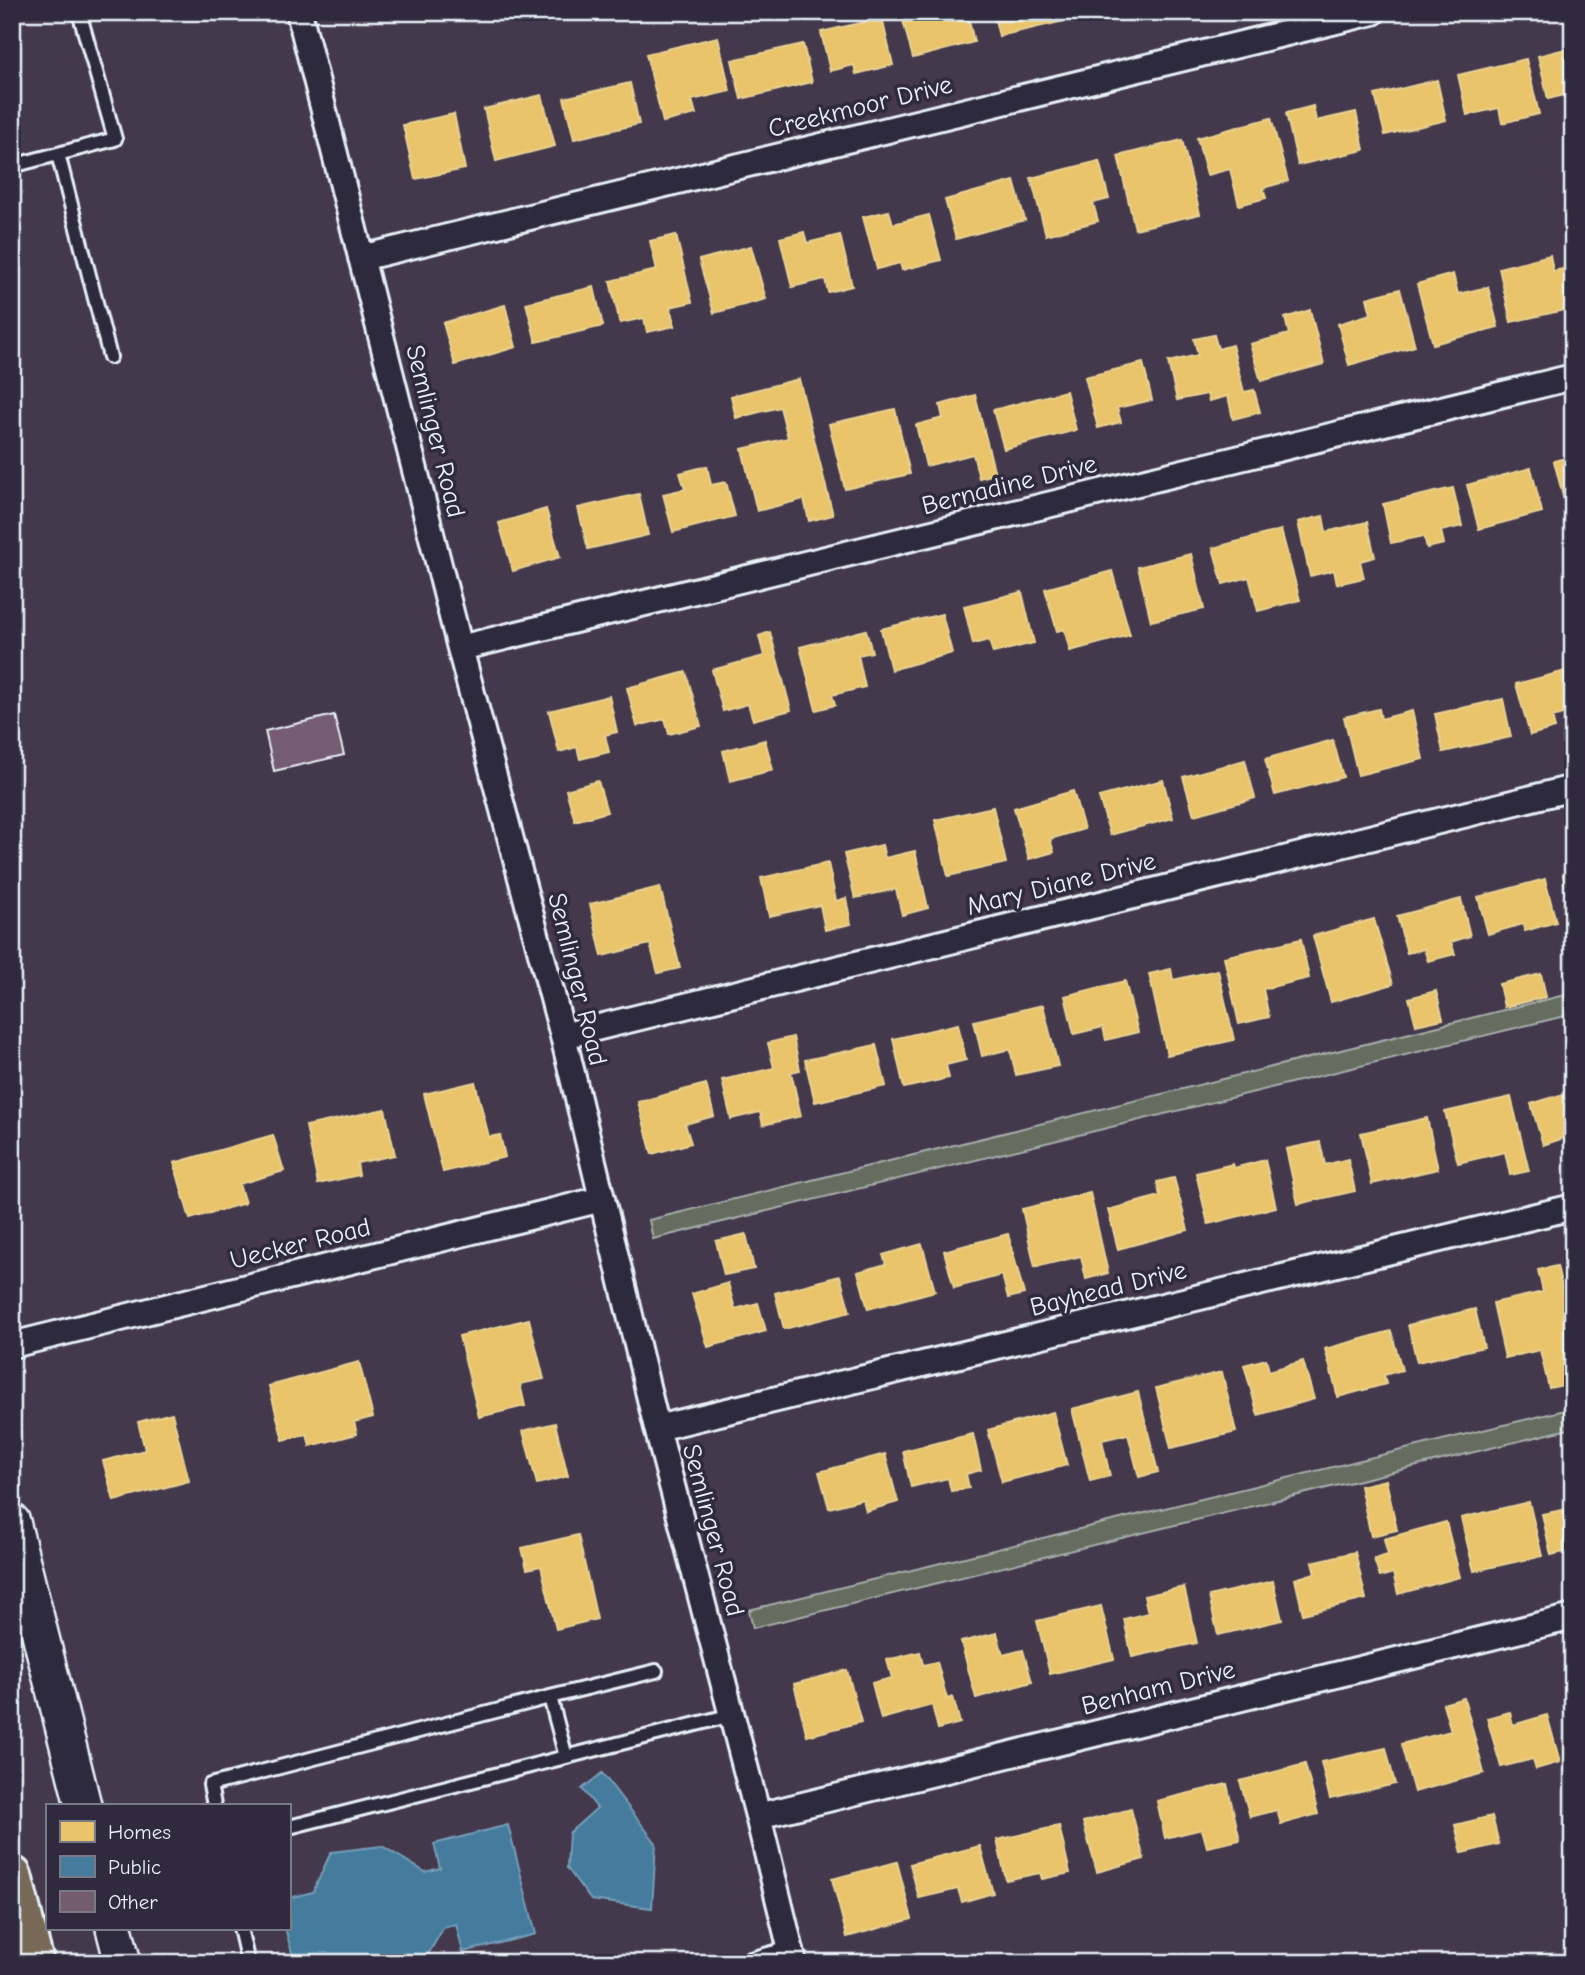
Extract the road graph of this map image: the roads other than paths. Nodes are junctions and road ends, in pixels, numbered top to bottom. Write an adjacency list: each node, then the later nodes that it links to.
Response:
1 (79, 12): 4 (lane)
2 (299, 12): 6 (street, Semlinger Road)
3 (1373, 12): 6 (street, Creekmoor Drive)
4 (58, 154): 5 (lane); 7 (lane)
5 (12, 166)
6 (361, 258): 9 (street, Semlinger Road)
7 (110, 356)
8 (1573, 377): 9 (street, Bernadine Drive)
9 (460, 648): 11 (street, Semlinger Road)
10 (1573, 788): 11 (street, Mary Diane Drive)
11 (563, 1036): 12 (street, Semlinger Road)
12 (601, 1199): 14 (street, Uecker Road); 15 (street, Semlinger Road)
13 (1573, 1207): 15 (street, Bayhead Drive)
14 (12, 1345)
15 (657, 1428): 20 (street, Semlinger Road)
16 (12, 1522): 22 (main road)
17 (1573, 1617): 24 (street, Benham Drive)
18 (656, 1671): 19 (lane)
19 (550, 1697): 21 (lane); 23 (lane)
20 (732, 1715): 21 (lane); 24 (street, Semlinger Road)
21 (566, 1757): 25 (lane)
22 (83, 1804)
23 (214, 1804)
24 (758, 1816): 29 (street, Semlinger Road)
25 (290, 1827)
26 (12, 1876): 30 (highway)
27 (115, 1930): 31 (main road)
28 (240, 1930): 32 (lane)
29 (792, 1956): 33 (lane)
30 (34, 1963)
31 (123, 1963)
32 (248, 1963)
33 (736, 1963)

